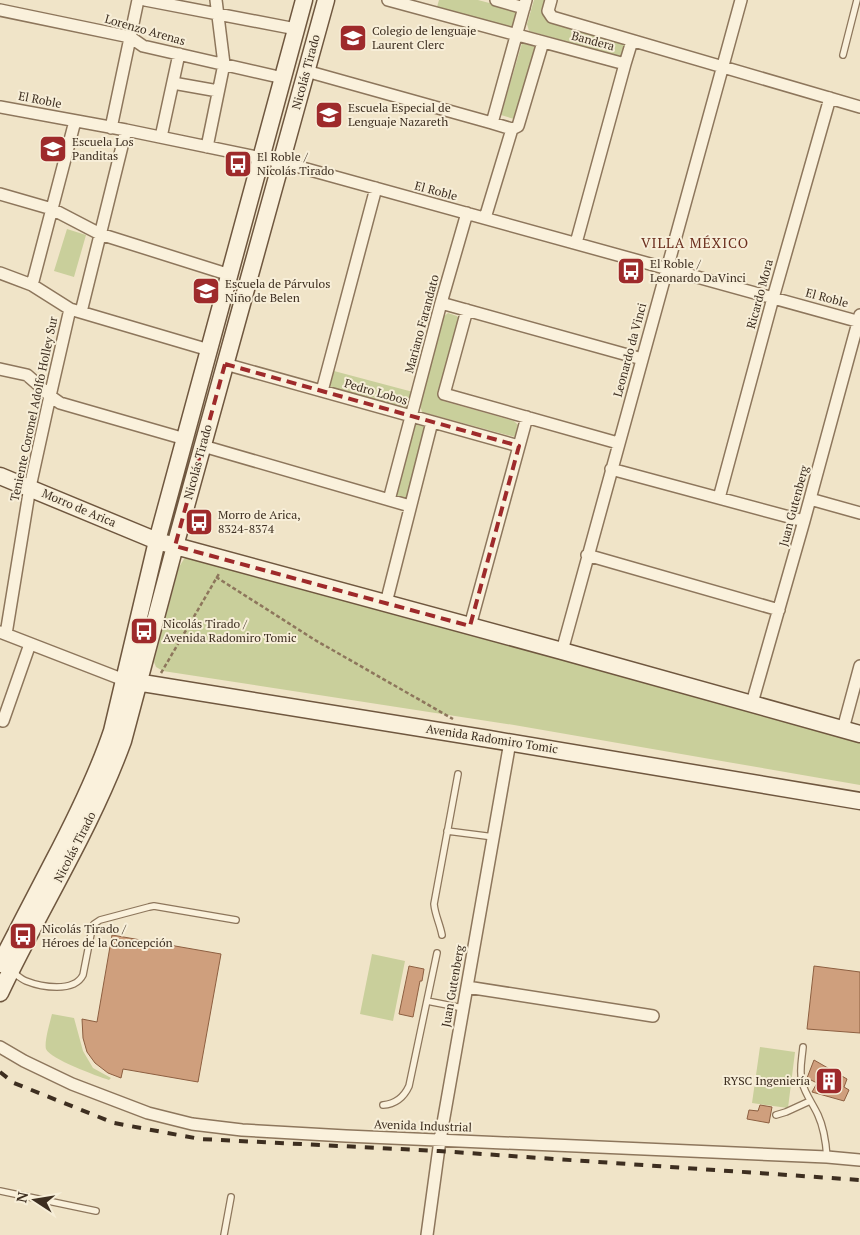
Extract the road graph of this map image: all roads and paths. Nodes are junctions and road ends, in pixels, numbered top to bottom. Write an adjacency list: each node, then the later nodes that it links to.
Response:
1 (138, 0): 17 (street)
2 (145, 0): 14 (street)
3 (216, 0): 14 (street)
4 (304, 0): 15 (main road, Nicolás Tirado)
5 (326, 0): 25 (main road, Nicolás Tirado)
6 (388, 0): 12 (street, Bandera)
7 (496, 0): 11 (street)
8 (551, 0): 18 (street)
9 (741, 0): 24 (street, Leonardo da Vinci)
10 (857, 0): 21 (lane)
11 (525, 4): 16 (street)
12 (427, 5): 16 (street, Bandera)
13 (0, 10): 17 (street, Lorenzo Arenas)
14 (218, 15): 15 (street); 22 (street)
15 (296, 29): 26 (main road, Nicolás Tirado)
16 (517, 34): 19 (street, Bandera); 33 (street)
17 (130, 37): 20 (street, Lorenzo Arenas); 34 (street)
18 (632, 41): 23 (street, Bandera); 24 (street, Bandera)
19 (543, 42): 23 (street, Bandera); 35 (street)
20 (179, 54): 22 (street, Lorenzo Arenas); 27 (street)
21 (843, 55)
22 (224, 64): 26 (street, Lorenzo Arenas); 28 (street)
23 (625, 64): 47 (street)
24 (723, 67): 29 (street, Bandera); 48 (street, Leonardo da Vinci)
25 (306, 71): 33 (street); 40 (main road, Nicolás Tirado)
26 (283, 78): 39 (main road, Nicolás Tirado)
27 (173, 82): 28 (street); 37 (street)
28 (218, 92): 38 (street)
29 (830, 98): 31 (street, Bandera); 52 (street, Ricardo Mora)
30 (0, 107): 32 (street, El Roble)
31 (860, 107)
32 (75, 121): 34 (street, El Roble); 43 (street)
33 (492, 123): 35 (street)
34 (111, 128): 36 (street, El Roble)
35 (512, 128): 45 (street)
36 (126, 130): 37 (street, El Roble); 46 (street, Teniente Coronel Adolfo Holley Sur)
37 (161, 137): 38 (street, El Roble)
38 (206, 147): 39 (street, El Roble)
39 (260, 158): 40 (street, El Roble); 50 (main road, Nicolás Tirado)
40 (281, 162): 41 (street, El Roble); 59 (main road, Nicolás Tirado)
41 (376, 188): 44 (street, El Roble); 61 (street)
42 (0, 194): 43 (street)
43 (52, 209): 46 (street); 51 (street)
44 (467, 213): 45 (street, El Roble); 53 (street, Mariano Farandato)
45 (485, 218): 47 (street, El Roble)
46 (100, 234): 50 (street); 54 (street, Teniente Coronel Adolfo Holley Sur)
47 (576, 243): 48 (street, El Roble)
48 (666, 268): 52 (street, El Roble); 58 (street, Leonardo da Vinci)
49 (0, 273): 51 (street)
50 (230, 275): 57 (main road, Nicolás Tirado)
51 (32, 285): 54 (street)
52 (773, 298): 56 (street, El Roble); 73 (street, Ricardo Mora)
53 (441, 303): 55 (street); 63 (street, Mariano Farandato)
54 (76, 310): 57 (street); 62 (street, Teniente Coronel Adolfo Holley Sur)
55 (467, 310): 58 (street); 64 (street)
56 (859, 319): 74 (street, Juan Gutenberg)
57 (209, 350): 66 (main road, Nicolás Tirado)
58 (642, 359): 67 (street, Leonardo da Vinci)
59 (225, 364): 61 (street, Pedro Lobos); 68 (main road, Nicolás Tirado)
60 (0, 369): 62 (street)
61 (322, 391): 63 (street, Pedro Lobos)
62 (50, 396): 66 (street); 72 (street, Teniente Coronel Adolfo Holley Sur)
63 (411, 416): 65 (street, Pedro Lobos); 75 (street, Mariano Farandato)
64 (526, 417): 67 (street); 69 (street)
65 (432, 422): 69 (street, Pedro Lobos); 76 (street)
66 (185, 439): 79 (main road, Nicolás Tirado)
67 (618, 443): 70 (street, Leonardo da Vinci)
68 (203, 446): 75 (street); 80 (main road, Nicolás Tirado)
69 (519, 446): 86 (street)
70 (611, 469): 73 (street); 81 (street, Leonardo da Vinci)
71 (0, 476): 72 (main road, Morro de Arica)
72 (30, 488): 79 (main road, Morro de Arica); 87 (street, Teniente Coronel Adolfo Holley Sur)
73 (719, 498): 78 (street)
74 (810, 499): 77 (street); 78 (street, Juan Gutenberg)
75 (389, 500): 76 (street)
76 (410, 506): 84 (street)
77 (860, 513)
78 (804, 521): 85 (street, Juan Gutenberg)
79 (157, 541): 80 (main road); 91 (main road, Nicolás Tirado)
80 (175, 546): 82 (main road); 91 (main road, Nicolás Tirado)
81 (587, 555): 85 (street); 89 (street, Leonardo da Vinci)
82 (229, 560): 83 (path); 84 (main road)
83 (216, 577): 91 (path); 93 (path)
84 (386, 603): 86 (main road)
85 (779, 610): 92 (street, Juan Gutenberg)
86 (470, 626): 89 (main road)
87 (3, 633): 88 (street)
88 (30, 644): 91 (street); 94 (street)
89 (562, 650): 92 (main road)
90 (860, 666): 95 (street)
91 (139, 682): 97 (main road, Avenida Radomiro Tomic); 105 (main road, Nicolás Tirado)
92 (752, 703): 95 (main road)
93 (454, 719)
94 (1, 720)
95 (843, 729): 96 (main road)
96 (860, 734)
97 (510, 742): 99 (main road, Avenida Radomiro Tomic); 101 (street, Juan Gutenberg)
98 (458, 774): 100 (lane)
99 (860, 801)
100 (447, 831): 101 (lane); 103 (lane)
101 (494, 837): 106 (street, Juan Gutenberg)
102 (236, 920): 105 (lane)
103 (442, 935)
104 (437, 953): 108 (lane)
105 (5, 967): 107 (main road, Nicolás Tirado)
106 (467, 987): 109 (street, Juan Gutenberg); 110 (street)
107 (0, 993)
108 (427, 1001): 109 (lane); 114 (lane)
109 (464, 1008): 116 (street, Juan Gutenberg)
110 (653, 1016)
111 (0, 1047): 116 (street, Avenida Industrial)
112 (803, 1047): 113 (lane)
113 (810, 1101): 115 (lane); 117 (lane)
114 (383, 1105)
115 (776, 1115)
116 (440, 1140): 117 (street, Avenida Industrial); 123 (street, Juan Gutenberg)
117 (827, 1157): 118 (street, Avenida Industrial)
118 (860, 1160)
119 (0, 1191): 121 (lane)
120 (231, 1197): 122 (lane)
121 (96, 1211)
122 (224, 1235)
123 (426, 1235)

